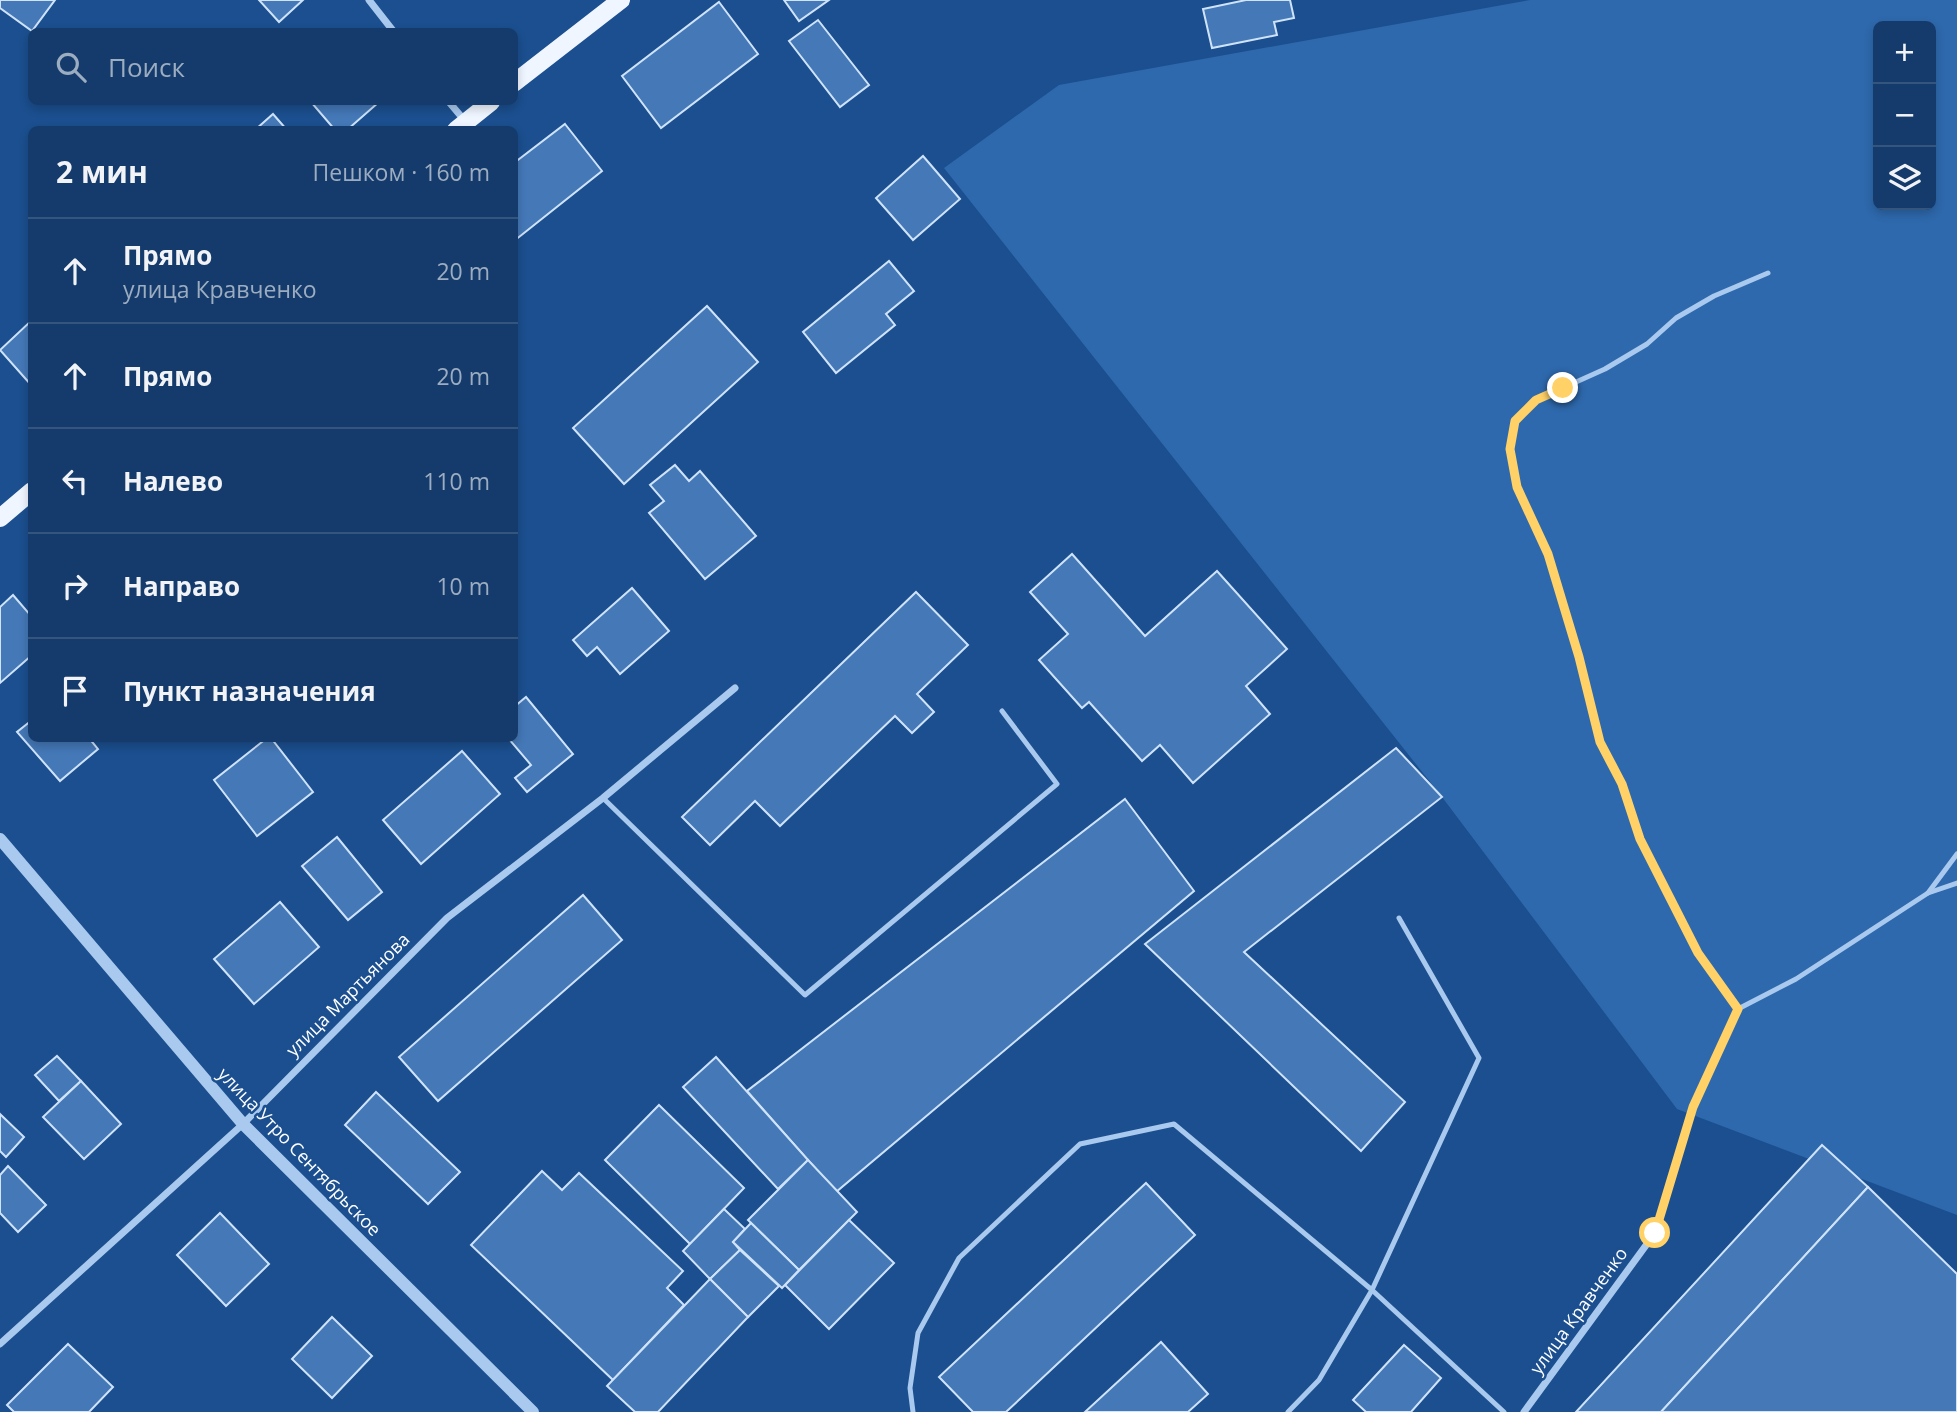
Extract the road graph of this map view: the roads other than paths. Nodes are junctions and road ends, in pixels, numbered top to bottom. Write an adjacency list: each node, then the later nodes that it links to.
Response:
1 (369, 0): 3 (street)
2 (621, 0): 4 (main road)
3 (391, 28)
4 (518, 80)
5 (451, 105): 7 (street)
6 (487, 105): 7 (main road)
7 (460, 125)
8 (1768, 273): 19 (lane)
9 (28, 494): 10 (main road)
10 (0, 518)
11 (735, 688): 13 (street, улица Мартьянова)
12 (1002, 711): 13 (lane)
13 (603, 798): 21 (street, улица Мартьянова)
14 (0, 839): 21 (street, улица Утро Сентябрьское)
15 (1957, 854): 17 (lane)
16 (1957, 883): 17 (lane)
17 (1928, 893): 19 (lane)
18 (1399, 918): 22 (lane)
19 (1738, 1009): 20 (lane)
20 (1693, 1107): 28 (street, улица Кравченко)
21 (243, 1124): 23 (street, улица Мартьянова); 24 (street, улица Утро Сентябрьское)
22 (1372, 1290): 25 (lane); 26 (lane); 27 (lane)
23 (0, 1344)
24 (533, 1412)
25 (913, 1412)
26 (1288, 1412)
27 (1504, 1412)
28 (1524, 1412)

